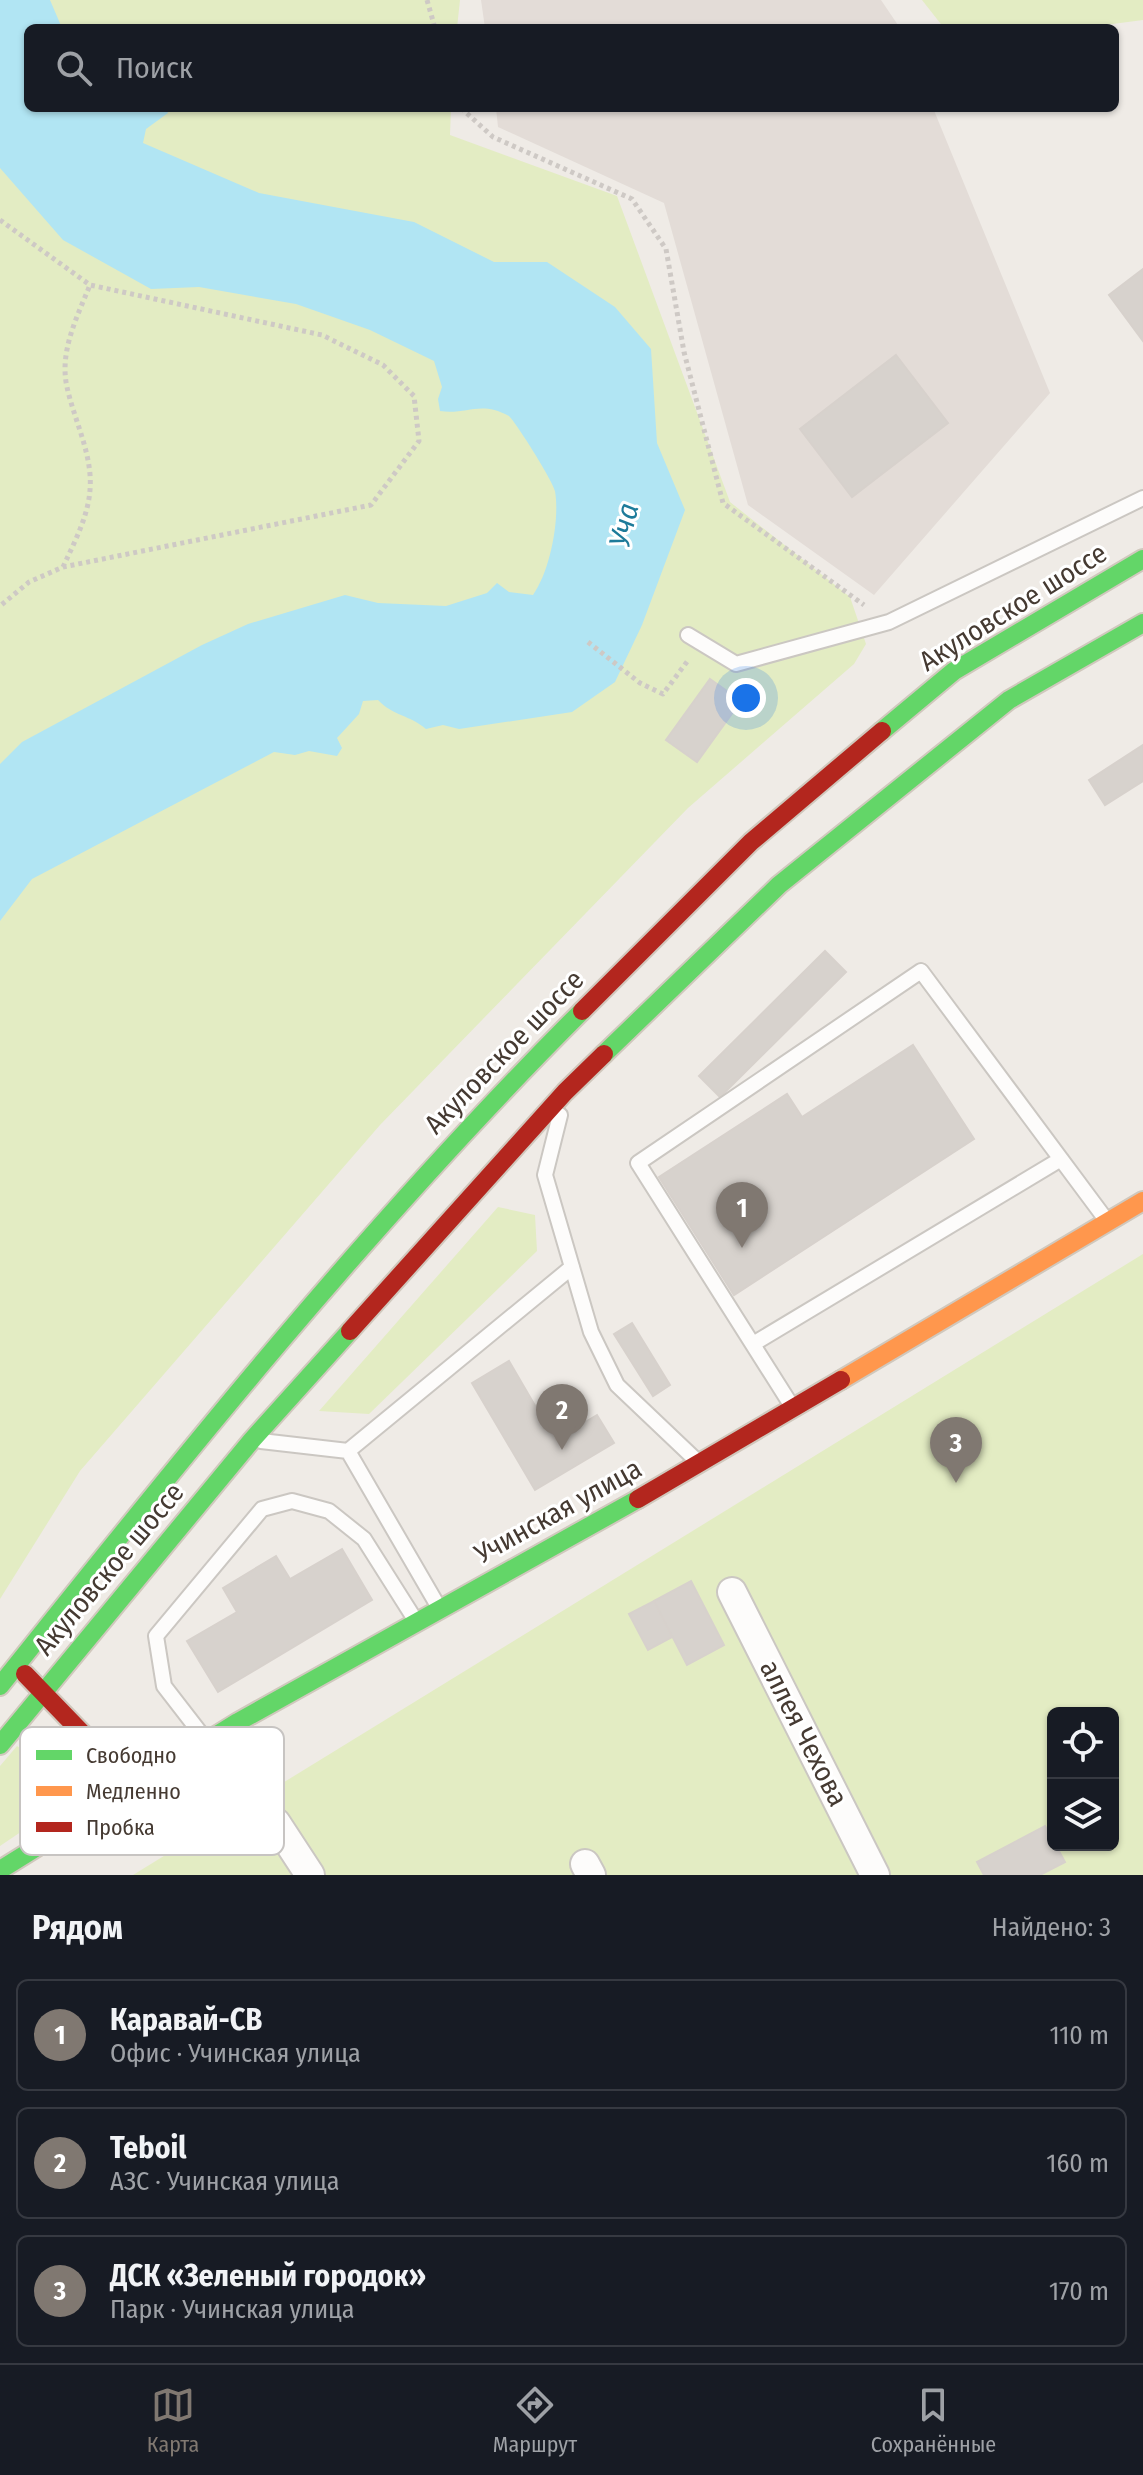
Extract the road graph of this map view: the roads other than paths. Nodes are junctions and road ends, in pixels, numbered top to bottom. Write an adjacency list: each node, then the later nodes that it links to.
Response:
1 (1143, 498): 4 (lane)
2 (1143, 559): 18 (main road, Акуловское шоссе)
3 (1143, 623): 5 (main road, Акуловское шоссе)
4 (688, 635)
5 (565, 1092): 9 (lane); 12 (main road, Акуловское шоссе)
6 (1061, 1159): 8 (lane); 10 (lane); 10 (lane)
7 (1143, 1201): 8 (main road, Учинская улица)
8 (1107, 1222): 11 (main road, Учинская улица)
9 (572, 1267): 13 (lane); 14 (lane)
10 (753, 1344): 11 (lane)
11 (793, 1409): 14 (main road, Учинская улица)
12 (252, 1440): 13 (lane); 20 (main road, Акуловское шоссе)
13 (348, 1451): 16 (lane)
14 (700, 1464): 16 (main road, Учинская улица)
15 (732, 1592): 29 (street, аллея Чехова)
16 (440, 1609): 17 (main road, Учинская улица)
17 (417, 1622): 22 (lane); 23 (main road, Учинская улица)
18 (21, 1660): 19 (main road, Акуловское шоссе); 20 (main road)
19 (0, 1686)
20 (42, 1694): 21 (main road); 24 (main road, Акуловское шоссе)
21 (75, 1727)
22 (196, 1727)
23 (232, 1727)
24 (0, 1745)
25 (284, 1835): 28 (street)
26 (24, 1855): 27 (main road, Учинская улица)
27 (0, 1870)
28 (310, 1875)
29 (875, 1875)

